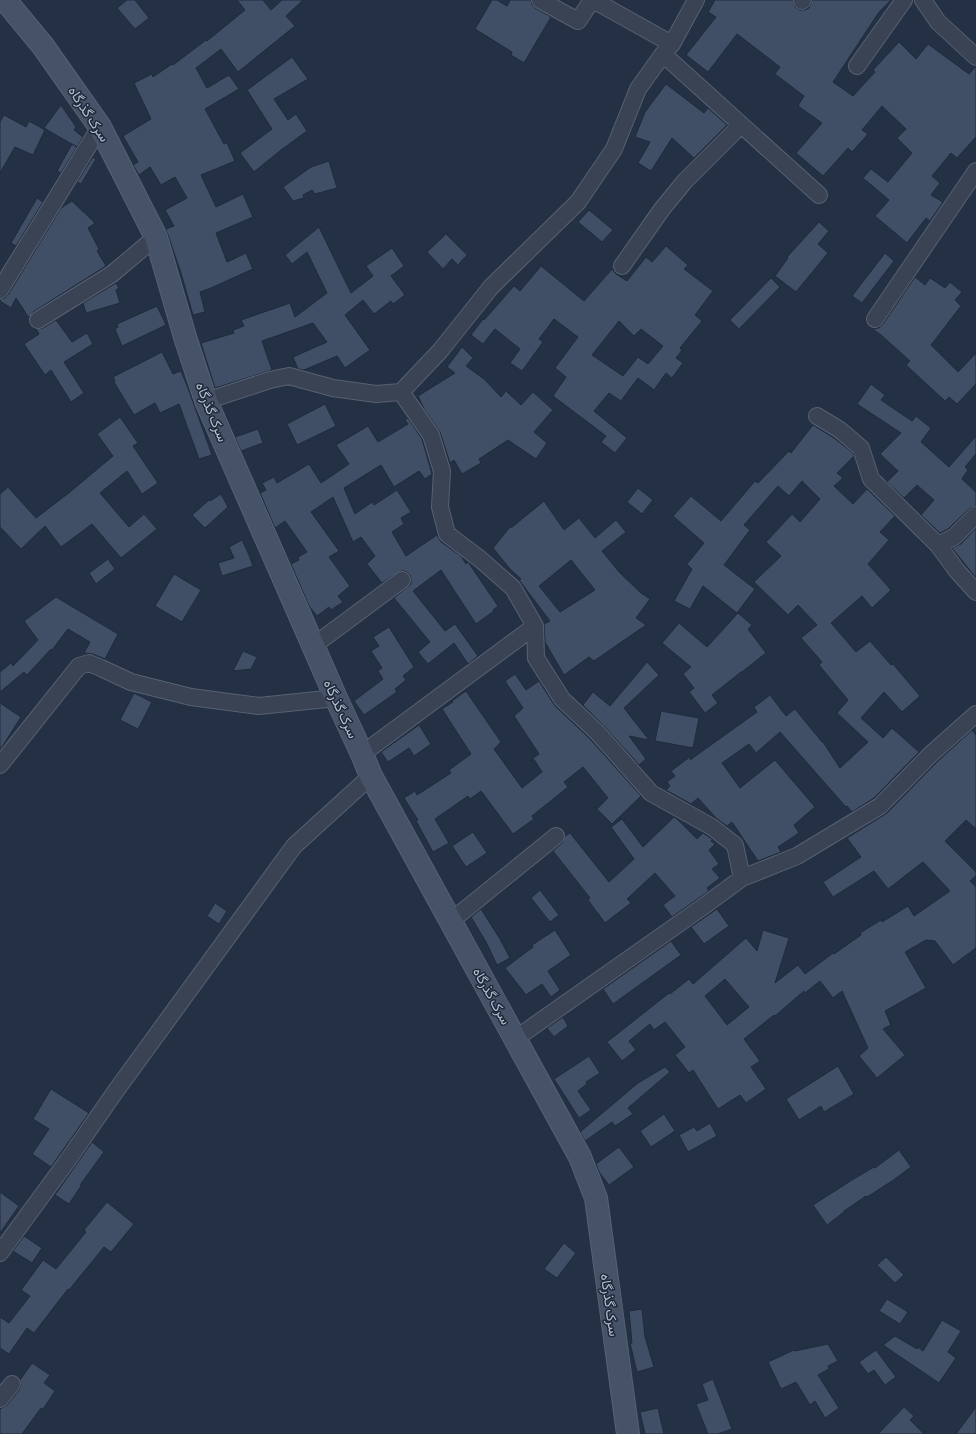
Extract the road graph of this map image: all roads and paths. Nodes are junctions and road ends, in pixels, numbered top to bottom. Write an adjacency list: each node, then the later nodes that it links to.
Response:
1 (5, 0): 11 (street, سرک گذرگاه)
2 (540, 0): 3 (street)
3 (593, 0): 7 (street)
4 (696, 0): 7 (street)
5 (904, 0): 9 (street)
6 (923, 0): 8 (street)
7 (667, 49): 10 (street); 19 (street)
8 (976, 57)
9 (857, 66)
10 (741, 125): 13 (street); 15 (street)
11 (100, 127): 14 (street, سرک گذرگاه); 16 (street)
12 (976, 171): 17 (street)
13 (819, 195)
14 (156, 237): 18 (street); 20 (street, سرک گذرگاه)
15 (622, 266)
16 (0, 290)
17 (875, 319)
18 (38, 320)
19 (401, 392): 20 (street); 26 (street)
20 (206, 401): 27 (street, سرک گذرگاه)
21 (817, 416): 23 (street)
22 (976, 515): 23 (street)
23 (938, 545): 25 (street)
24 (402, 580): 27 (street)
25 (976, 592)
26 (535, 626): 30 (street); 34 (street)
27 (313, 646): 28 (street, سرک گذرگاه)
28 (336, 698): 30 (street, سرک گذرگاه); 31 (street)
29 (976, 714): 34 (street)
30 (362, 754): 32 (street, سرک گذرگاه)
31 (0, 765)
32 (370, 776): 35 (street, سرک گذرگاه); 37 (street)
33 (556, 836): 35 (street)
34 (742, 878): 36 (street)
35 (451, 921): 36 (street, سرک گذرگاه)
36 (516, 1039): 40 (street, سرک گذرگاه)
37 (3, 1243)
38 (12, 1384): 39 (street)
39 (0, 1399)
40 (628, 1434)

